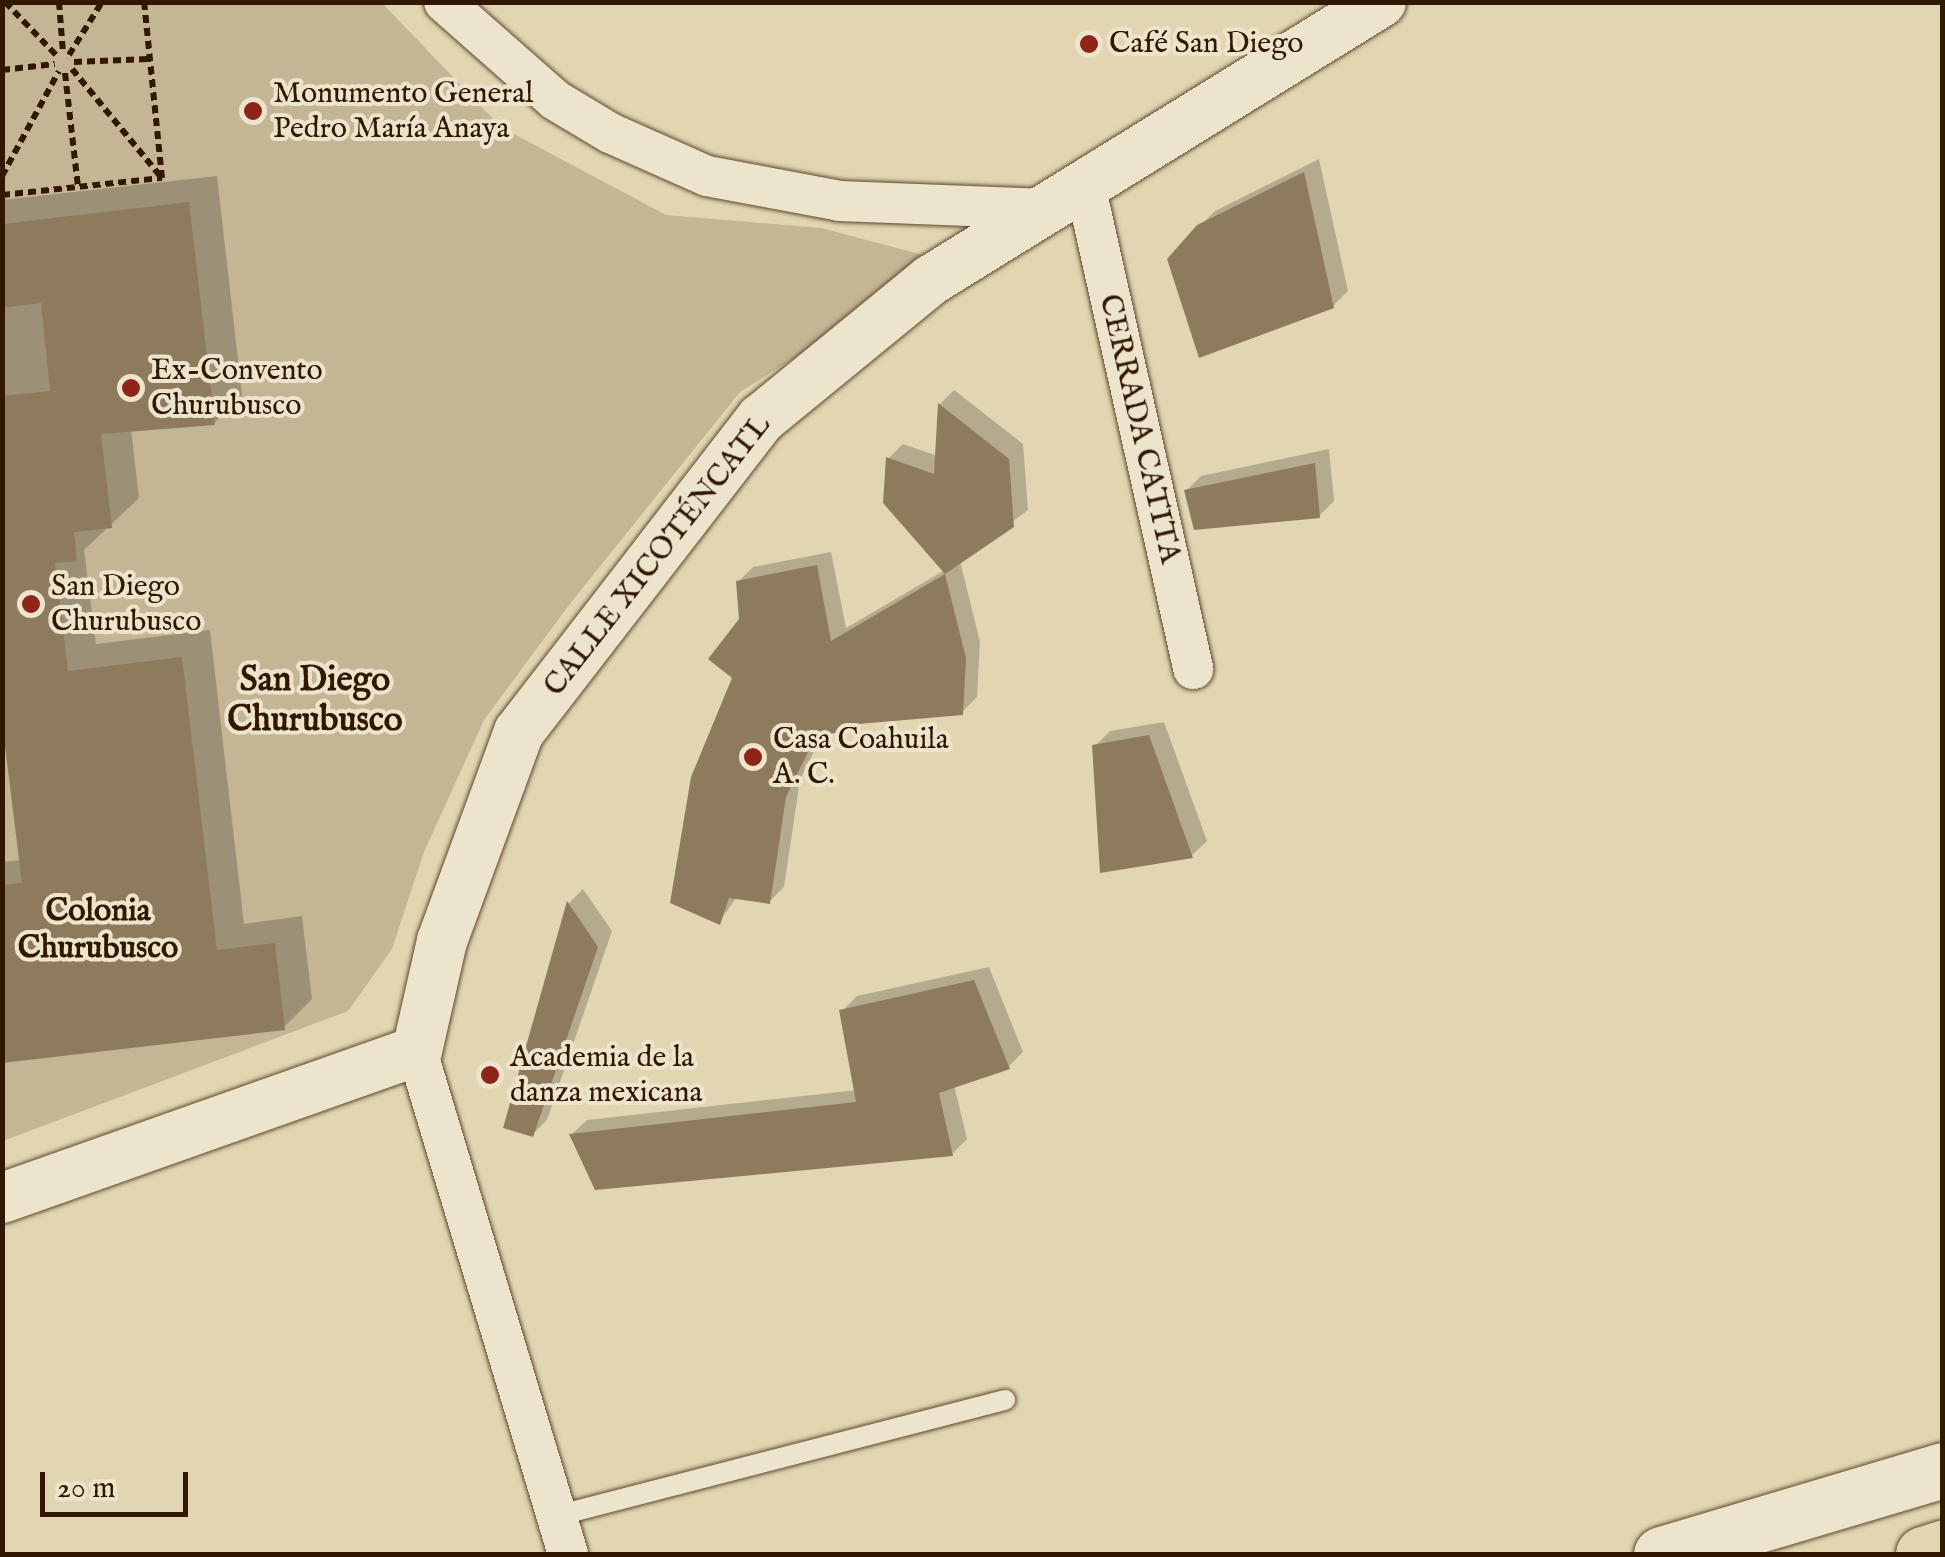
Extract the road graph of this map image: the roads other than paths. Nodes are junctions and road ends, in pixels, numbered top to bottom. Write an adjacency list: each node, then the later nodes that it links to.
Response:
1 (444, 2): 3 (street)
2 (1382, 2): 3 (street, CALLE XICOTÉNCATL)
3 (1069, 199): 4 (street, CERRADA CATITA); 5 (street, CALLE XICOTÉNCATL)
4 (1193, 669)
5 (417, 1051): 6 (street); 9 (street)
6 (2, 1198)
7 (1005, 1400): 9 (lane)
8 (1942, 1470): 12 (main road)
9 (556, 1516): 11 (street)
10 (1942, 1548): 13 (highway)
11 (568, 1554)
12 (1660, 1554)
13 (1922, 1554)

